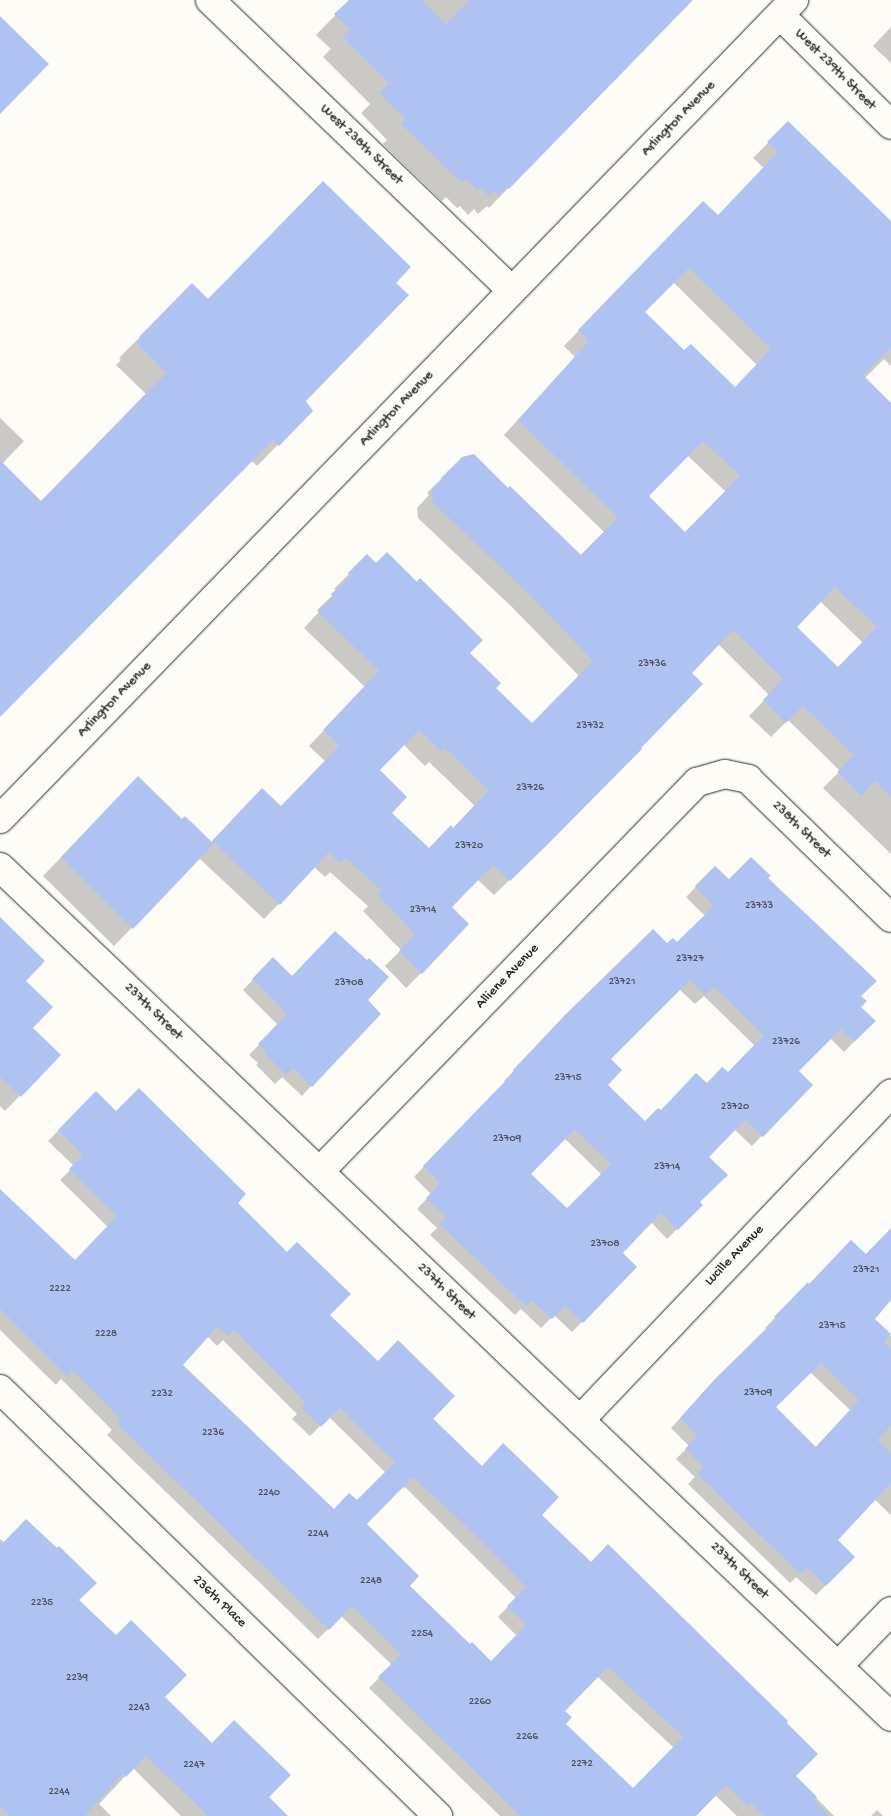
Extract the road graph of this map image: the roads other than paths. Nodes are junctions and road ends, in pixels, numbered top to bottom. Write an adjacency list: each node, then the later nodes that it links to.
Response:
1 (210, 0): 4 (street, West 238th Street)
2 (787, 7): 3 (street, West 239th Street); 4 (street, Arlington Avenue)
3 (891, 125)
4 (512, 291): 6 (street, Arlington Avenue)
5 (697, 782): 8 (street, 238th Street); 10 (street, Alliene Avenue)
6 (0, 818)
7 (0, 867): 10 (street, 237th Street)
8 (891, 918)
9 (891, 1093): 12 (street, Lucille Avenue)
10 (320, 1171): 12 (street, 237th Street)
11 (0, 1389): 16 (street, 236th Place)
12 (580, 1420): 14 (street, 237th Street)
13 (891, 1612): 14 (street)
14 (838, 1666): 15 (street, 237th Street)
15 (891, 1717)
16 (438, 1816)

